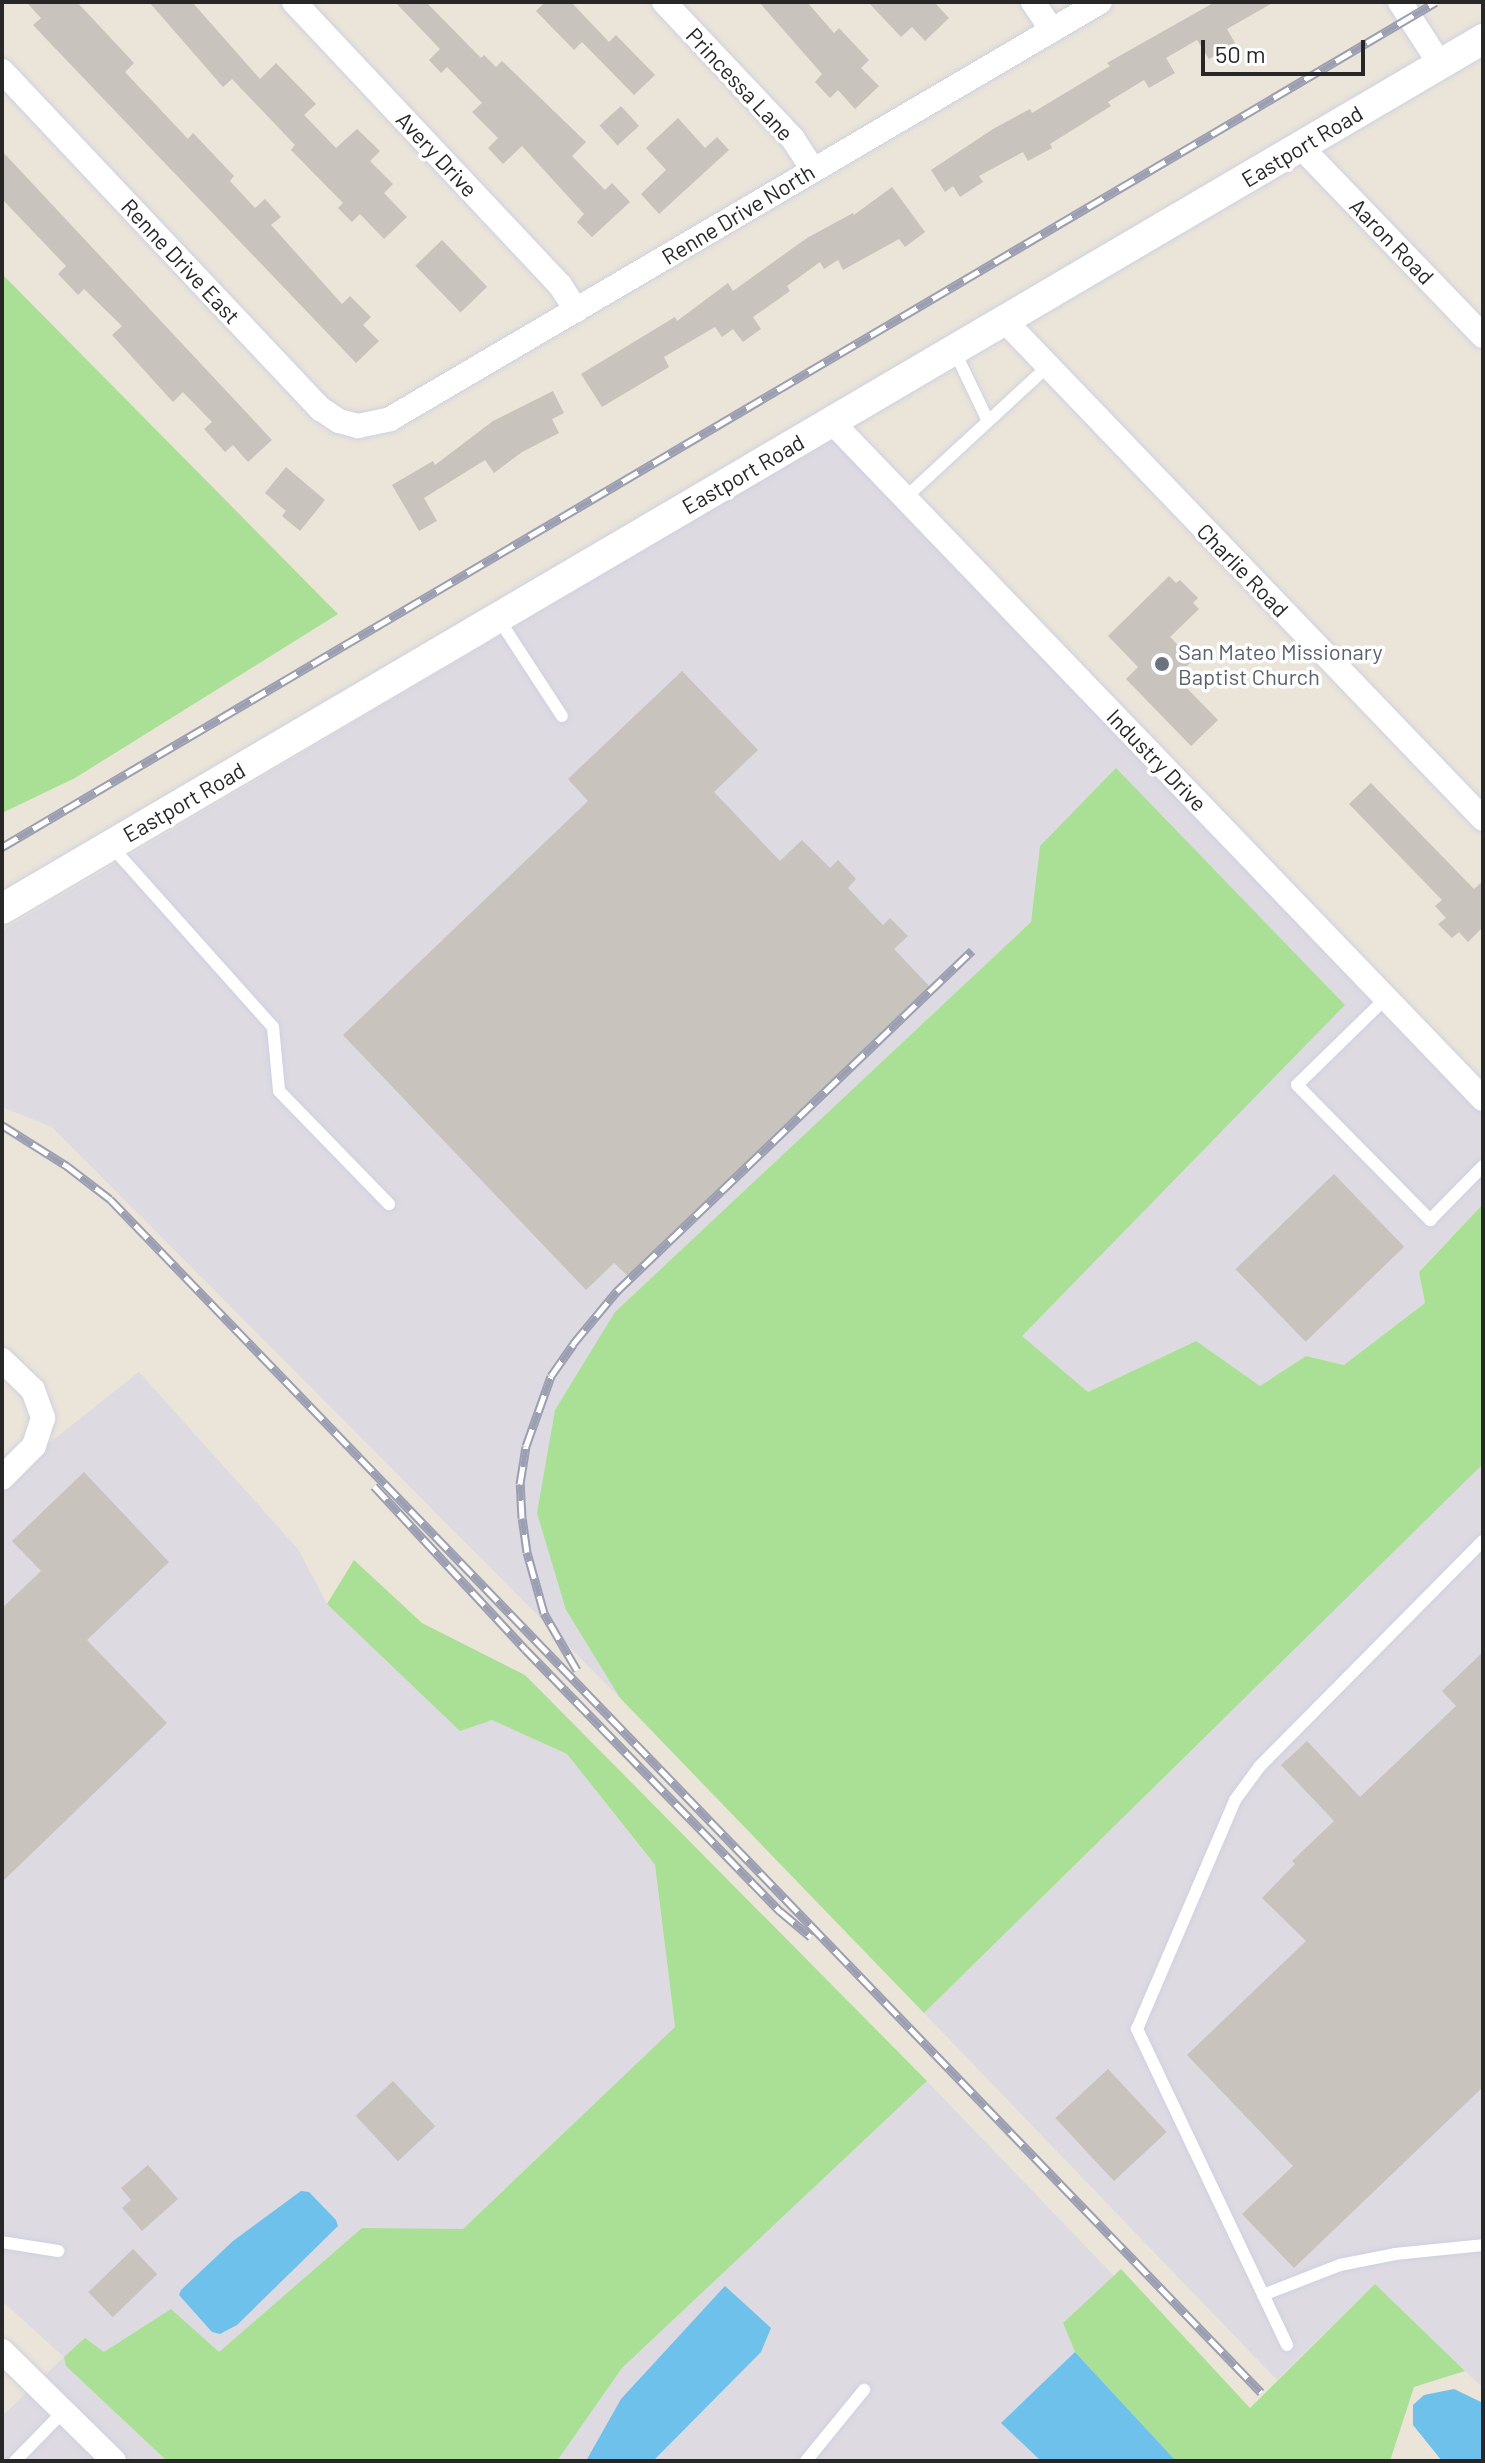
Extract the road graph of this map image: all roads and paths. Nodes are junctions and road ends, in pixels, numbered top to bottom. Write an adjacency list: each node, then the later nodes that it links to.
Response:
1 (294, 2): 12 (street, Avery Drive)
2 (664, 2): 11 (street, Princessa Lane)
3 (1033, 2): 6 (street)
4 (1100, 2): 6 (street, Renne Drive North)
5 (1400, 2): 8 (street)
6 (1052, 30): 11 (street, Renne Drive North)
7 (1483, 39): 8 (street, Eastport Road)
8 (1440, 64): 10 (street, Eastport Road)
9 (2, 71): 19 (street, Renne Drive East)
10 (1301, 147): 13 (street, Eastport Road); 14 (street, Aaron Road)
11 (813, 170): 12 (street, Renne Drive North)
12 (576, 310): 19 (street, Renne Drive North)
13 (1005, 321): 15 (street, Eastport Road); 16 (street, Charlie Road)
14 (1483, 336)
15 (954, 350): 17 (lane); 18 (street, Eastport Road)
16 (1047, 367): 17 (lane); 23 (street, Charlie Road)
17 (987, 419): 20 (lane)
18 (832, 422): 20 (street, Industry Drive); 21 (street, Eastport Road)
19 (375, 424)
20 (905, 498): 26 (street, Industry Drive)
21 (498, 618): 22 (lane); 24 (street, Eastport Road)
22 (562, 716)
23 (1483, 819)
24 (110, 845): 25 (street, Eastport Road); 29 (lane)
25 (2, 909)
26 (1386, 998): 27 (street, Industry Drive); 28 (lane)
27 (1483, 1099)
28 (1483, 1166)
29 (389, 1204)
30 (2, 1360): 31 (street)
31 (2, 1478)
32 (1483, 1541): 36 (lane)
33 (2, 2242): 35 (lane)
34 (1483, 2245): 36 (lane)
35 (58, 2251)
36 (1263, 2295): 37 (lane)
37 (1287, 2345)
38 (2, 2351): 40 (street)
39 (864, 2390): 43 (lane)
40 (64, 2411): 41 (lane); 42 (street)
41 (15, 2461)
42 (114, 2461)
43 (806, 2461)

